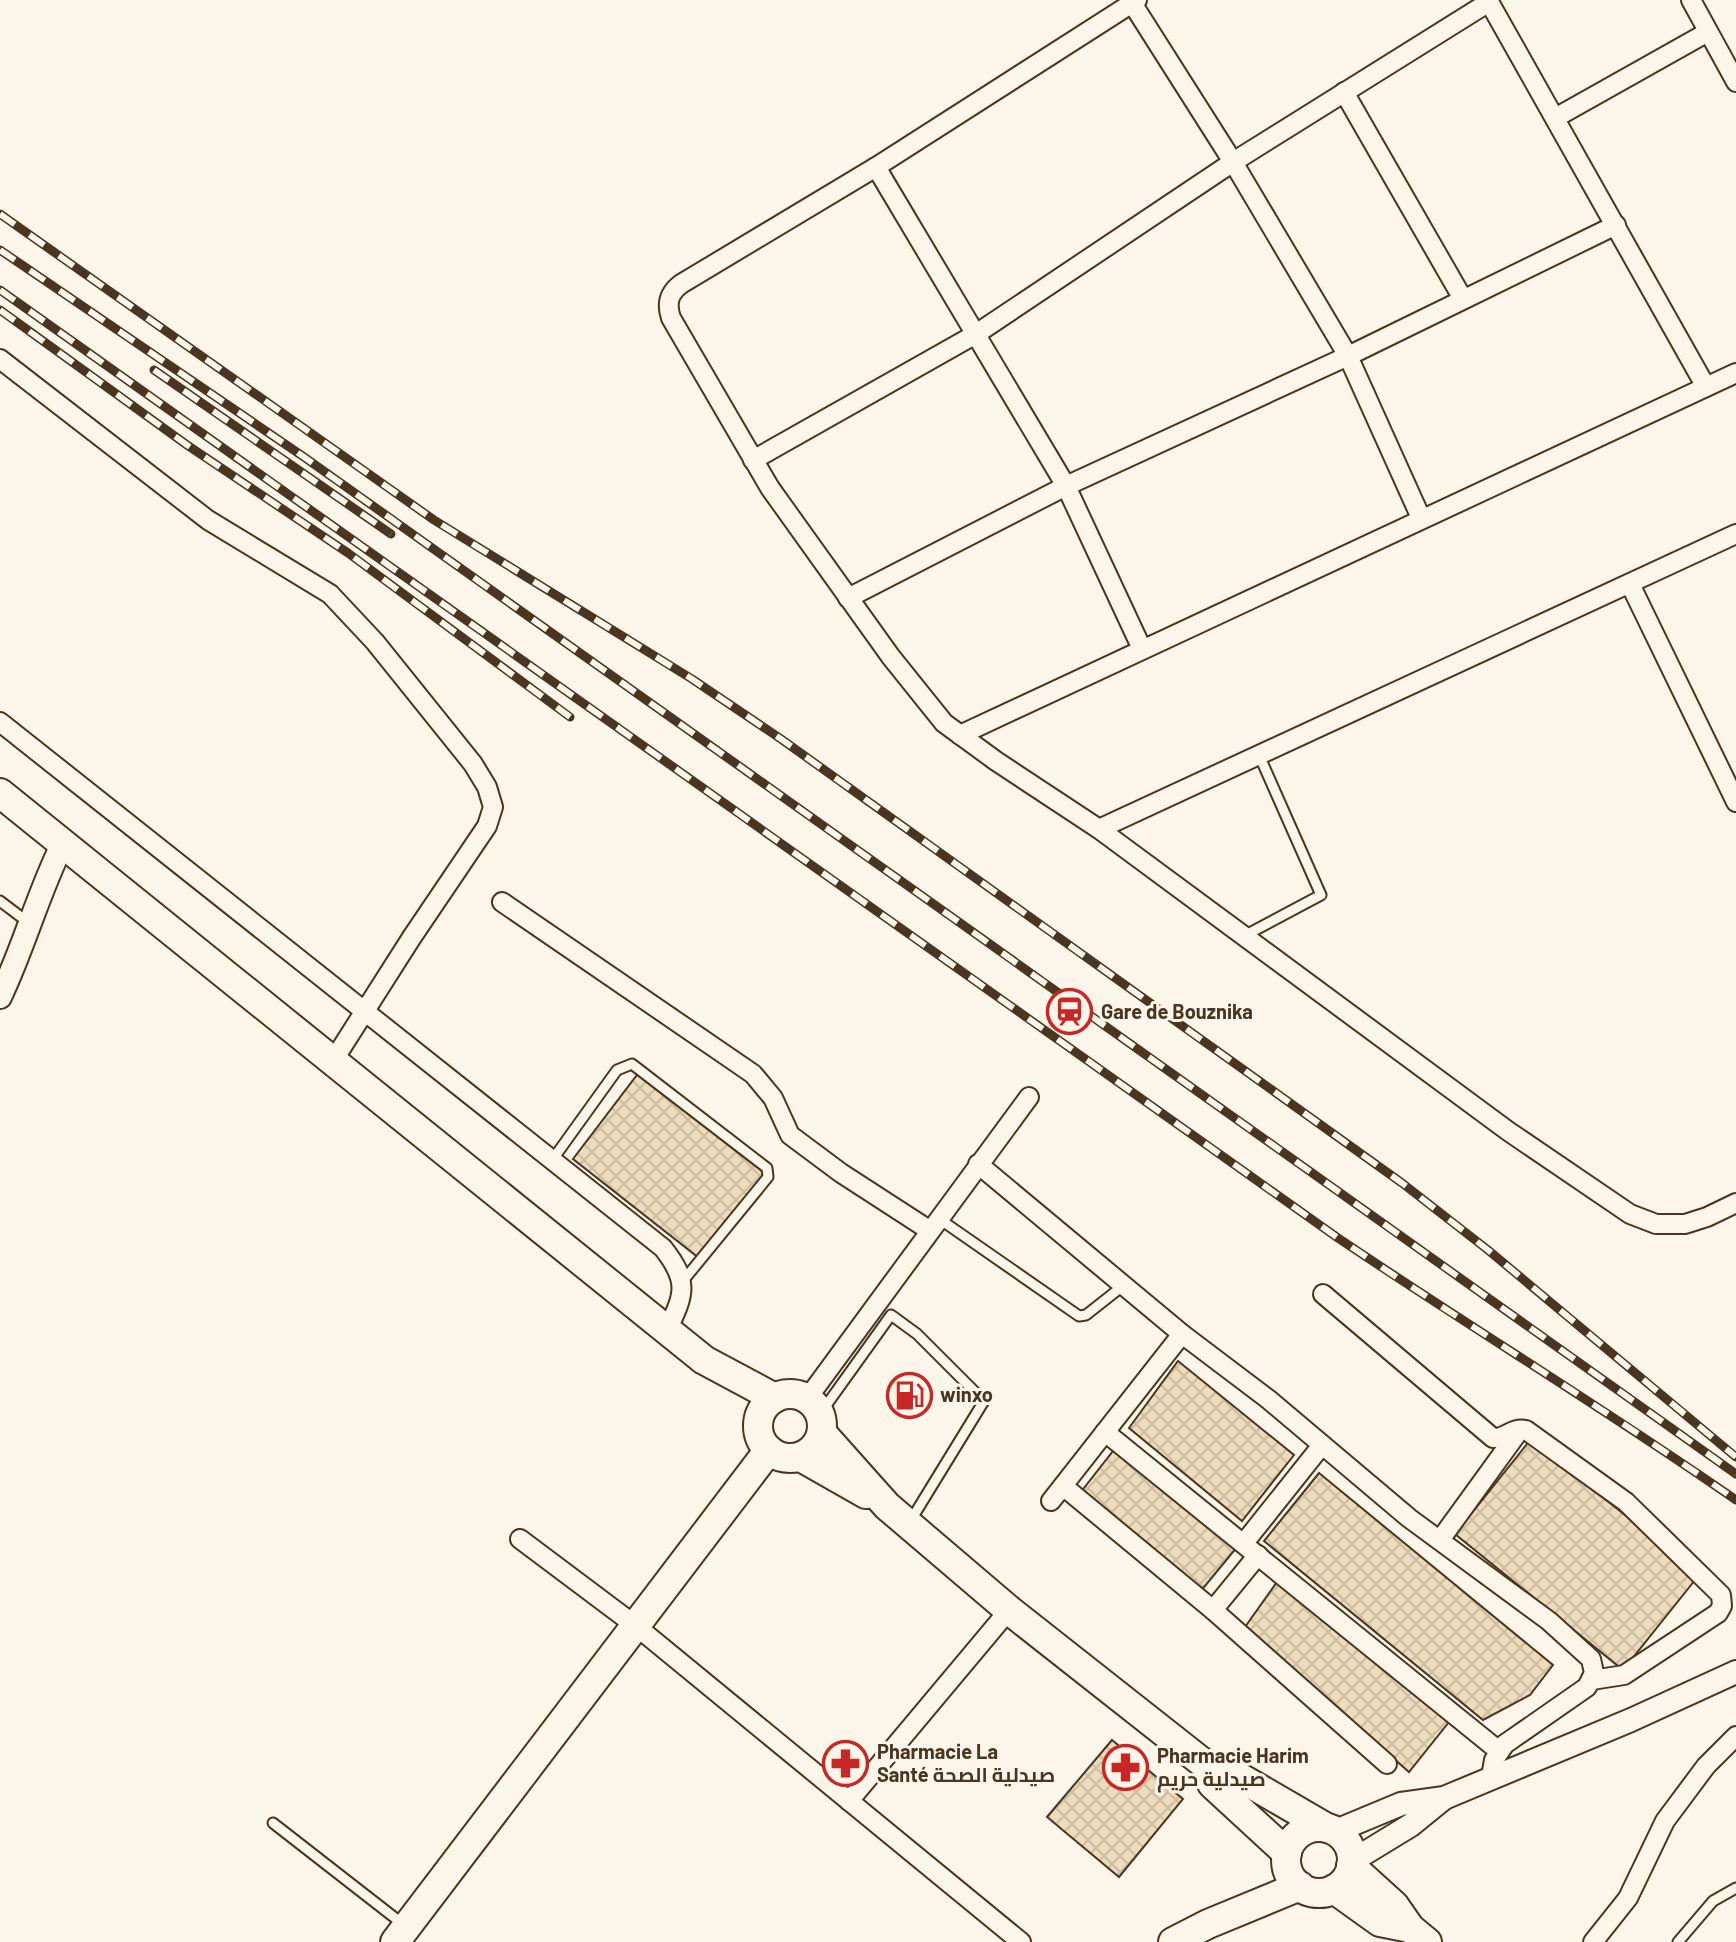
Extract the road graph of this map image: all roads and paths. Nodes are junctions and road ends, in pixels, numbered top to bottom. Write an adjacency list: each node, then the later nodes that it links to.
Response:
1 (1691, 0): 4 (street)
2 (1488, 1): 6 (street); 7 (street)
3 (1135, 2): 8 (street); 9 (street)
4 (1708, 32): 5 (street); 7 (street)
5 (1736, 82)
6 (1344, 92): 8 (street); 11 (street)
7 (1555, 118): 10 (street)
8 (1233, 162): 12 (street); 13 (street)
9 (876, 167): 12 (street); 17 (street)
10 (1616, 225): 11 (street); 16 (street)
11 (1463, 299): 13 (street)
12 (976, 334): 17 (street); 18 (street)
13 (1348, 356): 18 (street); 19 (street)
14 (0, 359): 36 (street)
15 (1736, 373): 16 (street)
16 (1706, 387): 19 (street)
17 (753, 460): 22 (street)
18 (1066, 486): 22 (street); 23 (street)
19 (1421, 518): 23 (street)
20 (1736, 534): 21 (street)
21 (1630, 584): 26 (street); 28 (street)
22 (848, 598): 25 (street)
23 (1142, 649): 25 (street)
24 (0, 722): 36 (street)
25 (960, 735): 29 (street)
26 (1259, 755): 29 (street); 34 (lane)
27 (0, 793): 30 (main road)
28 (1736, 802)
29 (1099, 829): 34 (street)
30 (63, 843): 33 (street); 37 (main road)
31 (0, 901): 33 (lane)
32 (502, 902): 42 (street)
33 (29, 923): 35 (street)
34 (1244, 936): 41 (street)
35 (0, 997)
36 (364, 1013): 37 (street); 39 (street)
37 (333, 1061): 46 (main road)
38 (1029, 1097): 40 (street)
39 (553, 1159): 43 (street); 43 (lane)
40 (978, 1164): 42 (street); 44 (street)
41 (1736, 1203)
42 (934, 1224): 44 (lane); 50 (street)
43 (683, 1281): 46 (street)
44 (1124, 1285): 47 (street)
45 (1323, 1294): 52 (street)
46 (667, 1330): 48 (main road)
47 (1182, 1334): 53 (street); 54 (street)
48 (704, 1360): 49 (main road); 51 (main road)
49 (775, 1398): 50 (main road); 51 (main road)
50 (816, 1415): 56 (main road); 57 (main road); 57 (lane)
51 (759, 1424): 55 (main road)
52 (1520, 1429): 59 (street); 65 (street)
53 (1105, 1432): 60 (street); 62 (street)
54 (1322, 1445): 59 (street); 60 (street)
55 (769, 1450): 56 (main road); 63 (main road)
56 (801, 1457): 57 (main road)
57 (898, 1515): 61 (main road)
58 (520, 1539): 63 (street)
59 (1440, 1540): 65 (street)
60 (1251, 1549): 62 (street); 67 (street)
61 (1009, 1610): 69 (main road); 72 (street)
62 (1213, 1610): 68 (street)
63 (636, 1626): 72 (street); 79 (main road)
64 (1736, 1672): 70 (street)
65 (1592, 1680): 67 (street)
66 (1736, 1736): 83 (street)
67 (1499, 1751): 70 (street)
68 (1387, 1764)
69 (1207, 1766): 74 (main road); 75 (main road)
70 (1491, 1777): 71 (street)
71 (1444, 1798): 74 (street); 76 (street)
72 (849, 1801): 81 (street)
73 (273, 1823): 79 (lane)
74 (1331, 1830): 75 (main road); 76 (main road)
75 (1287, 1853): 77 (main road)
76 (1346, 1872): 77 (main road); 80 (main road)
77 (1300, 1886): 82 (main road)
78 (1736, 1888): 84 (lane)
79 (401, 1935)
80 (1419, 1935)
81 (1021, 1942)
82 (1173, 1942)
83 (1593, 1942)
84 (1678, 1942)

